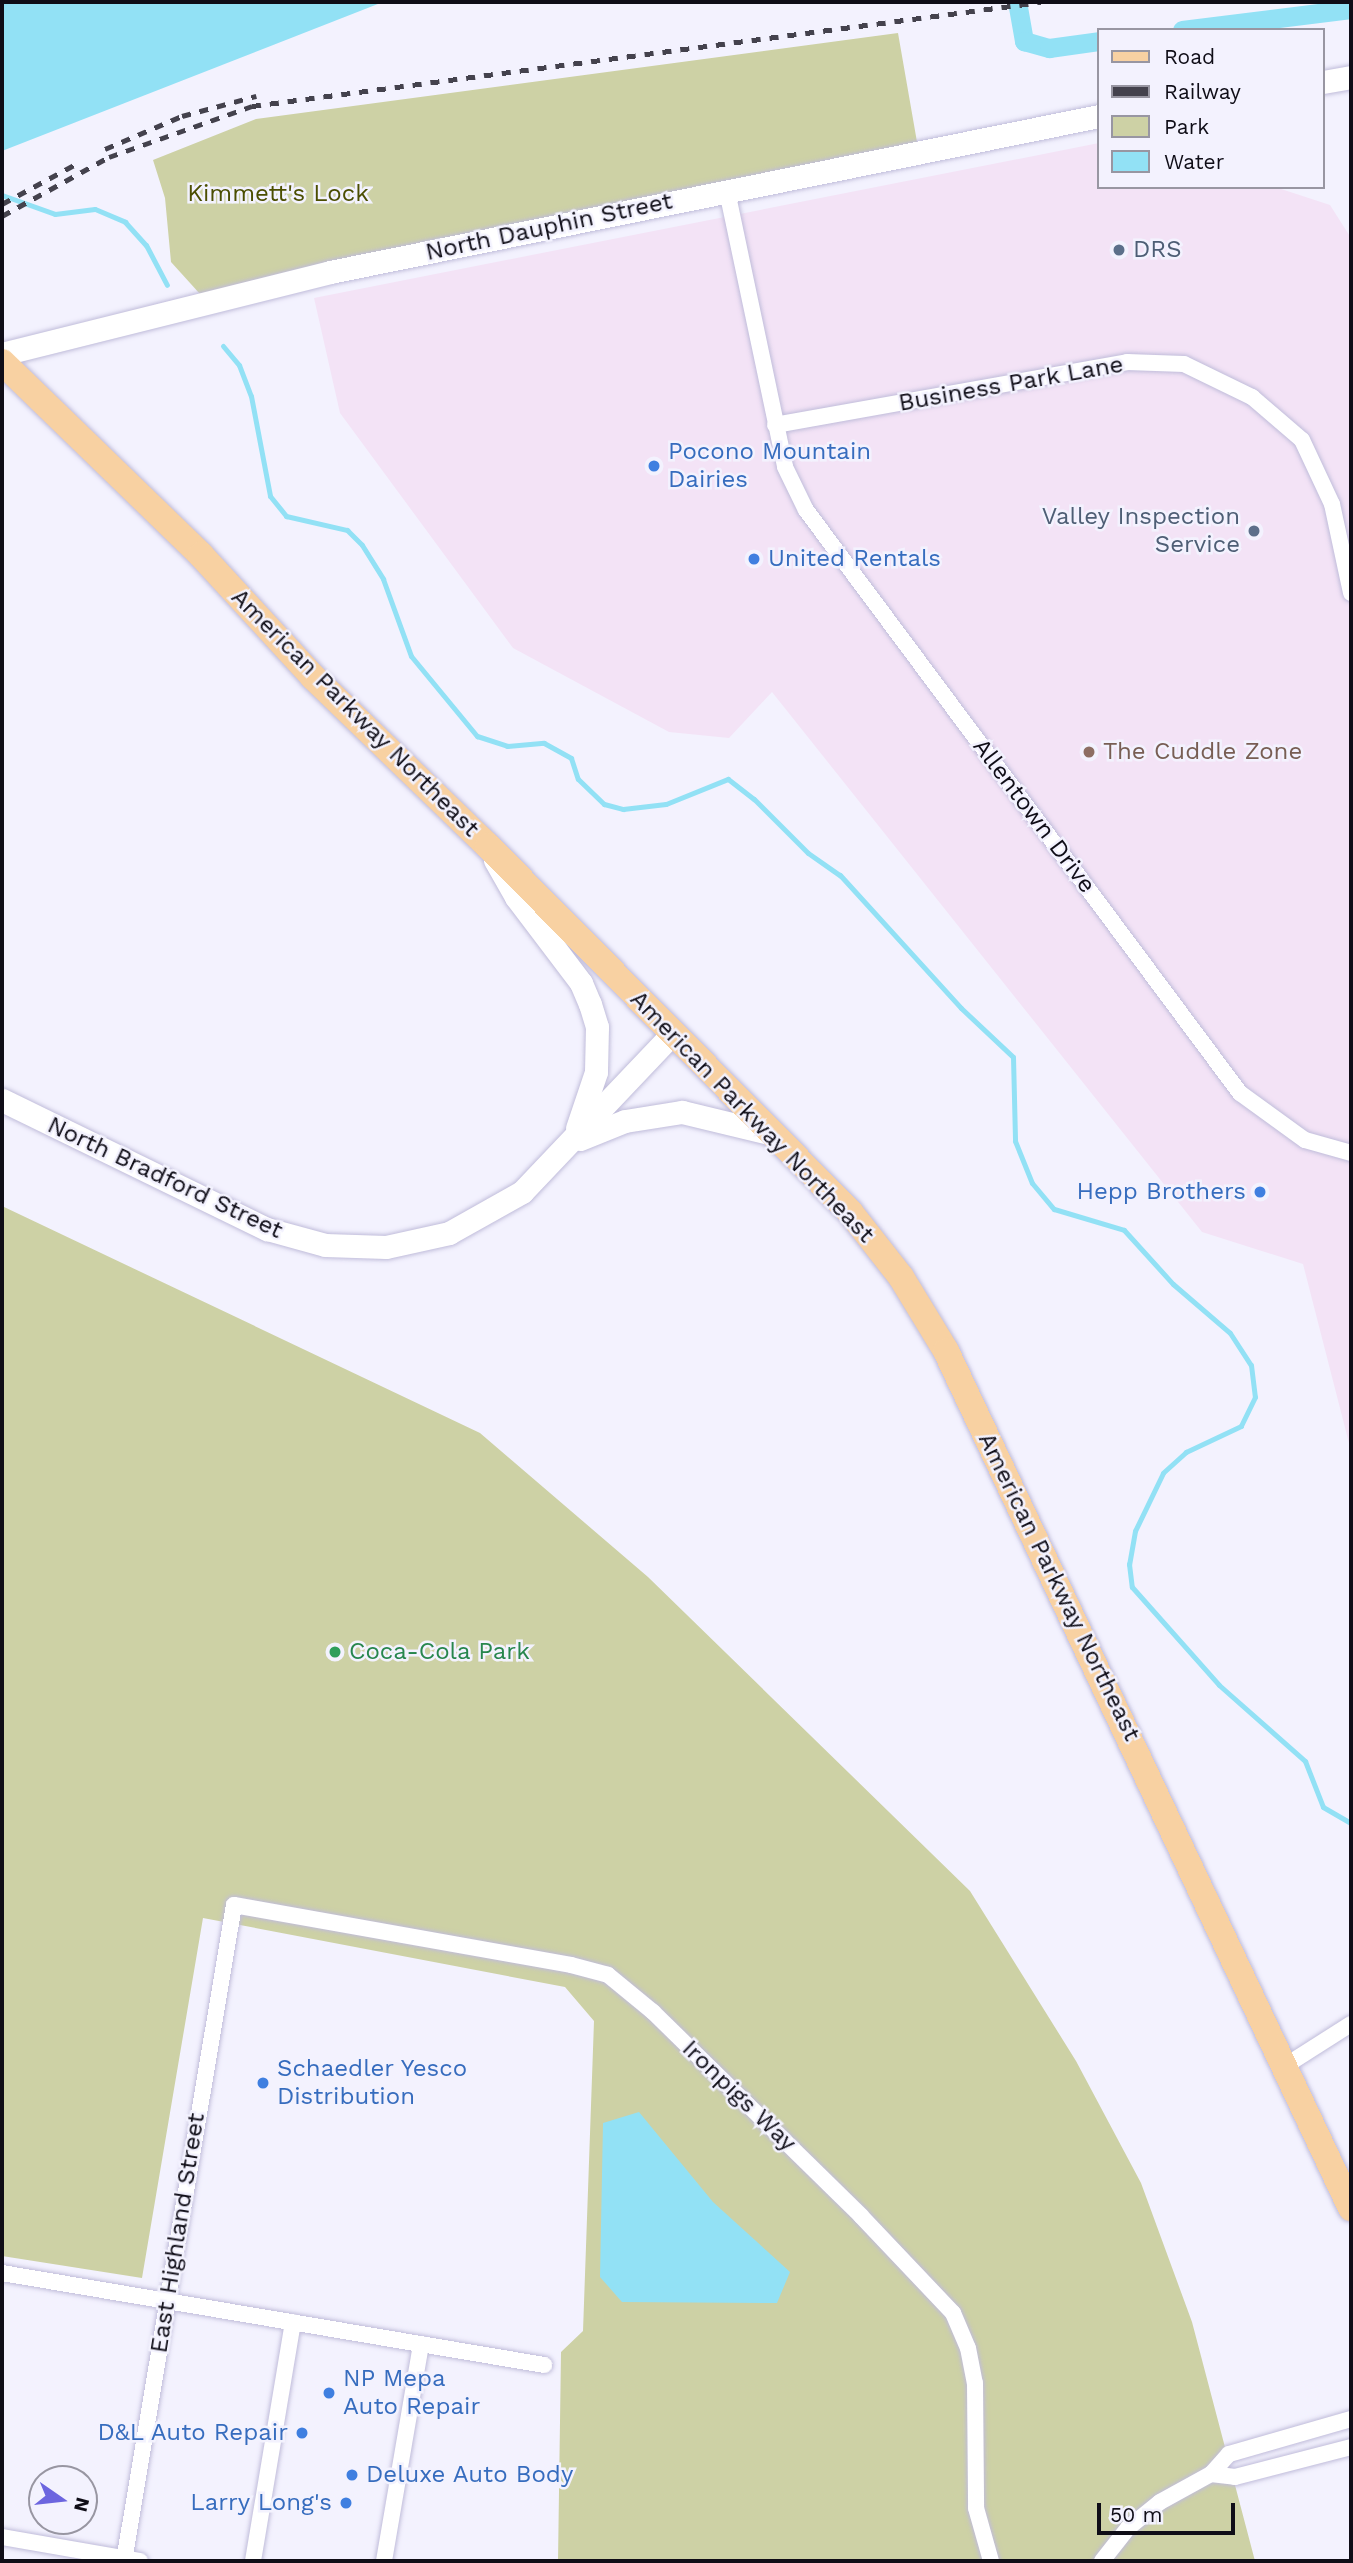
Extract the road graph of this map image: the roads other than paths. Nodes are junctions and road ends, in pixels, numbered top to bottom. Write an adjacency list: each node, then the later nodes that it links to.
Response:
1 (1351, 77): 2 (street)
2 (1325, 82)
3 (1098, 116): 4 (street, North Dauphin Street)
4 (727, 191): 5 (street, North Dauphin Street); 7 (street)
5 (2, 355)
6 (2, 362): 9 (main road, American Parkway Northeast)
7 (775, 425): 8 (street, Business Park Lane); 14 (street, Allentown Drive)
8 (1351, 593)
9 (488, 846): 10 (main road, American Parkway Northeast); 13 (street)
10 (671, 1035): 12 (main road, American Parkway Northeast); 13 (street, North Bradford Street)
11 (2, 1100): 13 (street, North Bradford Street)
12 (769, 1133): 13 (street); 17 (main road, American Parkway Northeast)
13 (570, 1143)
14 (1351, 1153)
15 (234, 1905): 20 (street, East Highland Street); 31 (street, Ironpigs Way)
16 (1351, 2024): 17 (street)
17 (1285, 2066): 18 (main road, American Parkway Northeast)
18 (1351, 2208)
19 (2, 2273): 20 (street)
20 (167, 2301): 21 (street); 28 (street, East Highland Street)
21 (293, 2322): 22 (street); 29 (street)
22 (421, 2344): 23 (street); 30 (street)
23 (544, 2365)
24 (1351, 2419): 26 (street)
25 (1351, 2447): 26 (street)
26 (1211, 2473): 32 (street)
27 (2, 2537): 28 (street)
28 (129, 2560)
29 (253, 2561)
30 (384, 2561)
31 (991, 2561)
32 (1102, 2561)

